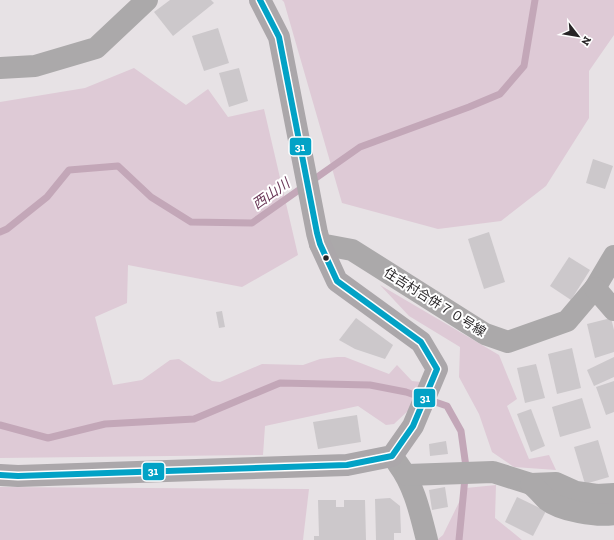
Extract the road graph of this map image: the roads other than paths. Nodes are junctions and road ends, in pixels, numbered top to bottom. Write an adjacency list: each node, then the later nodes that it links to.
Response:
1 (147, 0): 3 (street)
2 (260, 0): 4 (street)
3 (0, 68)
4 (318, 238): 6 (street, 住吉村合併７０号線); 8 (street)
5 (614, 256): 6 (street, 住吉村合併７０号線)
6 (595, 288): 7 (street)
7 (614, 310)
8 (392, 456): 9 (street); 10 (street)
9 (0, 475)
10 (407, 475): 11 (street); 14 (street)
11 (532, 484): 12 (street); 13 (street)
12 (614, 494)
13 (614, 514)
14 (427, 540)

